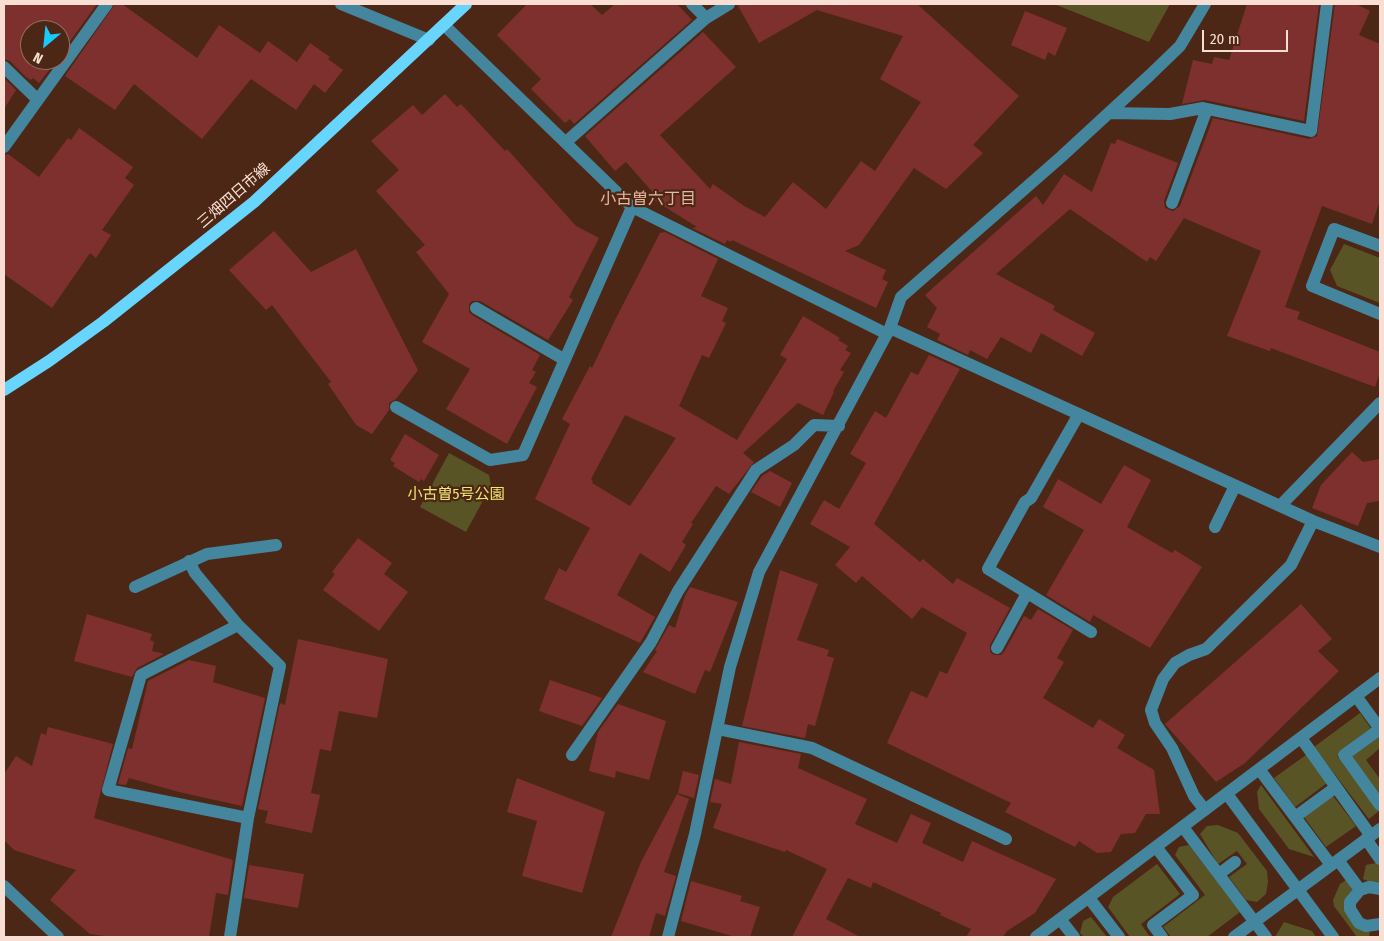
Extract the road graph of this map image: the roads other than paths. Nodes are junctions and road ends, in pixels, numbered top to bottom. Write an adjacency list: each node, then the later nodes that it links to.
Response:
1 (107, 4): 12 (street)
2 (341, 4): 10 (street)
3 (466, 4): 9 (main road, 三畑四日市線)
4 (692, 4): 8 (street)
5 (729, 4): 8 (street)
6 (1206, 4): 14 (street)
7 (1327, 4): 13 (street)
8 (706, 18): 15 (street)
9 (444, 25): 10 (main road, 三畑四日市線); 15 (street)
10 (429, 40): 24 (main road, 三畑四日市線)
11 (4, 67): 12 (street)
12 (38, 100): 16 (street)
13 (1207, 109): 14 (street); 17 (street)
14 (1109, 113): 22 (street)
15 (566, 142): 18 (street)
16 (4, 147)
17 (1172, 203)
18 (632, 207): 22 (street); 23 (street)
19 (1380, 246): 21 (street)
20 (476, 308): 23 (street)
21 (1380, 314)
22 (888, 331): 27 (street); 28 (street)
23 (565, 360): 25 (street)
24 (4, 390)
25 (396, 407)
26 (1378, 408): 30 (street)
27 (1079, 414): 29 (street); 37 (street)
28 (839, 426): 43 (street); 45 (street)
29 (1235, 486): 30 (street); 32 (street)
30 (1280, 506): 31 (street)
31 (1313, 521): 34 (street); 50 (street)
32 (1215, 528)
33 (276, 545): 35 (street)
34 (1380, 547)
35 (189, 560): 36 (street); 38 (street)
36 (135, 587)
37 (1027, 593): 39 (street); 40 (street)
38 (238, 625): 52 (street); 52 (street)
39 (1091, 632)
40 (997, 648)
41 (1378, 684): 42 (street)
42 (1356, 696): 44 (street); 49 (street)
43 (718, 729): 55 (street); 71 (street)
44 (1301, 738): 46 (street); 47 (street)
45 (572, 754)
46 (1259, 769): 48 (street); 51 (street)
47 (1336, 787): 51 (street); 54 (street)
48 (1227, 794): 50 (street); 62 (street)
49 (1380, 805)
50 (1205, 810): 53 (street)
51 (1295, 817): 59 (street)
52 (248, 818): 70 (street)
53 (1183, 826): 56 (street); 60 (street)
54 (1372, 835): 57 (street); 59 (street)
55 (1006, 839)
56 (1156, 847): 65 (street); 75 (street)
57 (1380, 859)
58 (1236, 862): 60 (street)
59 (1335, 863): 62 (street); 63 (street)
60 (1219, 874): 67 (street)
61 (4, 886): 69 (street)
62 (1298, 890): 67 (street); 78 (street)
63 (1360, 890): 64 (street); 68 (street)
64 (1380, 890)
65 (1089, 898): 66 (street); 74 (street)
66 (1060, 919): 72 (street); 73 (street)
67 (1255, 922): 76 (street); 77 (street)
68 (1380, 924): 79 (street)
69 (58, 937)
70 (230, 937)
71 (668, 937)
72 (1036, 937)
73 (1074, 937)
74 (1119, 937)
75 (1162, 937)
76 (1234, 937)
77 (1266, 937)
78 (1333, 937)
79 (1374, 937)

